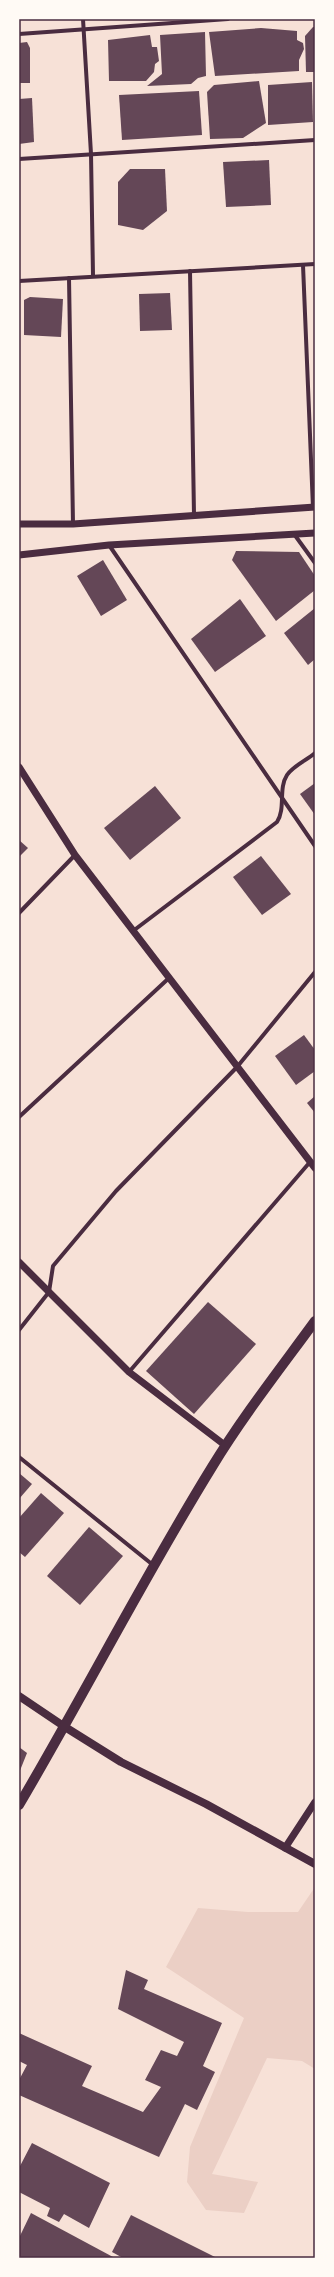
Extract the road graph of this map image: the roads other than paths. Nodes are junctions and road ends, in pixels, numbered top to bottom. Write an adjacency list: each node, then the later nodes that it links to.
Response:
1 (83, 19): 3 (street)
2 (228, 19): 3 (street)
3 (84, 29): 4 (street); 6 (street)
4 (19, 34)
5 (315, 140): 6 (street)
6 (91, 154): 7 (street); 11 (street)
7 (19, 159)
8 (315, 264): 9 (street)
9 (302, 265): 10 (street); 14 (street)
10 (190, 271): 11 (street); 15 (street)
11 (93, 275): 12 (street)
12 (69, 278): 13 (street); 17 (street)
13 (19, 281)
14 (314, 508): 15 (street)
15 (194, 516): 17 (street)
16 (19, 524): 17 (street)
17 (74, 524)
18 (315, 533): 19 (street)
19 (294, 534): 20 (street); 22 (street)
20 (109, 545): 21 (street); 25 (street)
21 (19, 555)
22 (315, 563)
23 (315, 753): 25 (street)
24 (19, 767): 27 (street)
25 (283, 799): 26 (street); 29 (street)
26 (315, 846)
27 (75, 855): 28 (street); 29 (street)
28 (19, 913)
29 (133, 931): 31 (street)
30 (315, 972): 32 (street)
31 (169, 978): 32 (street); 33 (street)
32 (238, 1067): 34 (street); 36 (street)
33 (19, 1117)
34 (313, 1165): 39 (street)
35 (19, 1262): 36 (street)
36 (49, 1292): 38 (street); 39 (street)
37 (315, 1321): 40 (main road)
38 (19, 1330)
39 (129, 1372): 40 (street)
40 (226, 1446): 42 (main road)
41 (19, 1456): 42 (street)
42 (153, 1565): 44 (main road)
43 (19, 1696): 44 (main road)
44 (65, 1728): 46 (main road); 47 (main road)
45 (315, 1802): 47 (street)
46 (19, 1805)
47 (285, 1848): 48 (main road)
48 (315, 1864)

